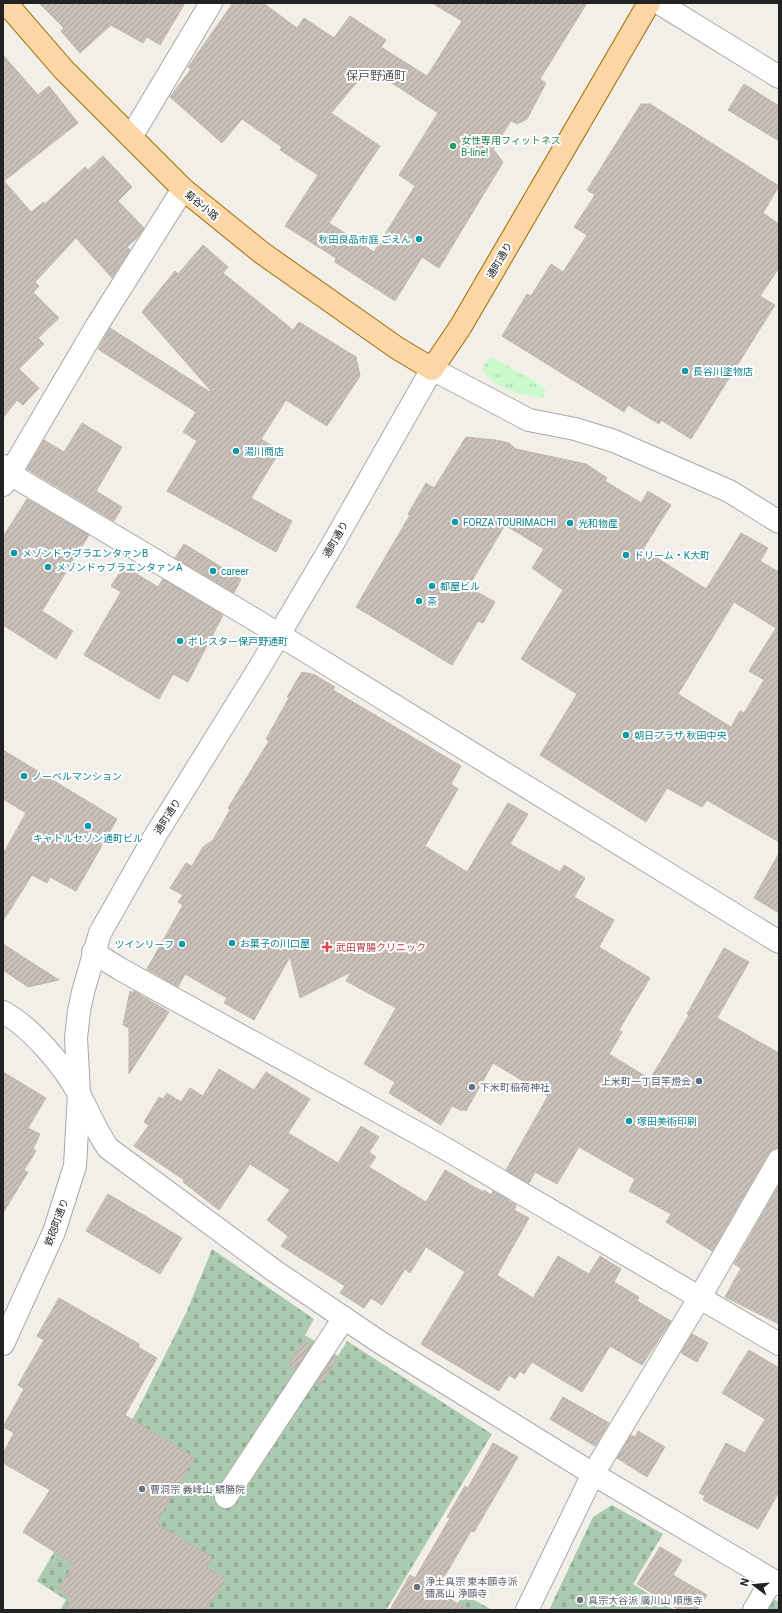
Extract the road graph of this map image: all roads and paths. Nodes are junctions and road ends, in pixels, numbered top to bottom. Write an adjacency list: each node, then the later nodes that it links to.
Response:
1 (6, 3): 6 (main road, 菊谷小路)
2 (211, 3): 6 (street)
3 (649, 3): 8 (main road, 通町通り)
4 (659, 3): 5 (street)
5 (779, 77)
6 (131, 137): 7 (main road, 菊谷小路)
7 (183, 189): 8 (main road, 菊谷小路); 9 (street)
8 (432, 369): 10 (street); 11 (street, 通町通り)
9 (5, 475): 11 (street)
10 (779, 522)
11 (279, 636): 12 (street); 13 (street, 通町通り)
12 (779, 942)
13 (93, 952): 15 (street, 通町通り); 17 (street)
14 (3, 1012): 15 (street)
15 (79, 1093): 18 (street); 19 (street, 鉄砲町通り)
16 (779, 1160): 17 (street)
17 (700, 1297): 20 (street); 21 (street)
18 (344, 1318): 21 (street); 22 (street)
19 (3, 1344)
20 (779, 1344)
21 (593, 1474): 23 (street); 24 (street)
22 (226, 1497)
23 (776, 1582): 25 (street)
24 (527, 1610)
25 (754, 1610)

